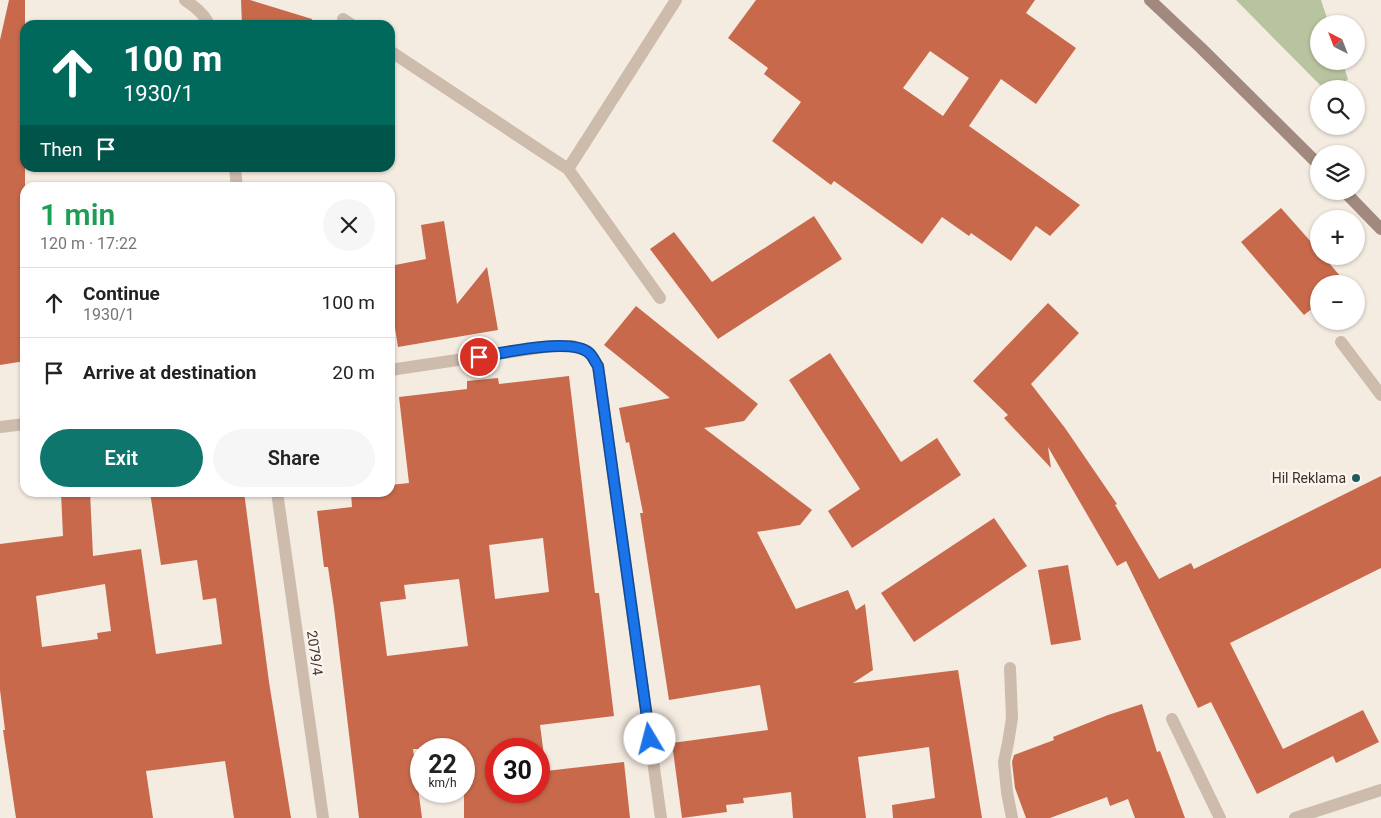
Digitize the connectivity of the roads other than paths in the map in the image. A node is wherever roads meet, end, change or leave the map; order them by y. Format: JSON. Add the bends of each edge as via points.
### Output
{"nodes":[{"id":1,"x":185,"y":0,"type":"edge"},
{"id":2,"x":676,"y":0,"type":"edge"},
{"id":3,"x":1150,"y":0,"type":"edge"},
{"id":4,"x":206,"y":20,"type":"edge"},
{"id":5,"x":395,"y":54,"type":"edge"},
{"id":6,"x":1310,"y":156,"type":"edge"},
{"id":7,"x":568,"y":169,"type":"junction"},
{"id":8,"x":1353,"y":200,"type":"edge"},
{"id":9,"x":1381,"y":229,"type":"edge"},
{"id":10,"x":660,"y":298,"type":"dead end"},
{"id":11,"x":1340,"y":342,"type":"dead end"},
{"id":12,"x":395,"y":369,"type":"edge"},
{"id":13,"x":1381,"y":395,"type":"edge"},
{"id":14,"x":20,"y":425,"type":"edge"},
{"id":15,"x":0,"y":427,"type":"edge"},
{"id":16,"x":278,"y":497,"type":"edge"},
{"id":17,"x":1010,"y":668,"type":"dead end"},
{"id":18,"x":1172,"y":719,"type":"dead end"},
{"id":19,"x":1381,"y":790,"type":"edge"},
{"id":20,"x":323,"y":818,"type":"edge"},
{"id":21,"x":661,"y":818,"type":"edge"},
{"id":22,"x":1012,"y":818,"type":"edge"},
{"id":23,"x":1220,"y":818,"type":"edge"},
{"id":24,"x":1295,"y":818,"type":"edge"}],
"edges":[{"from":1,"to":4,"type":"street"},
{"from":2,"to":7,"type":"street"},
{"from":3,"to":6,"type":"street"},
{"from":5,"to":7,"type":"street"},
{"from":7,"to":10,"type":"street"},
{"from":8,"to":9,"type":"street"},
{"from":11,"to":13,"type":"street"},
{"from":12,"to":21,"type":"street","via":[[551,346],[573,346],[589,352],[598,366]]},
{"from":14,"to":15,"type":"street"},
{"from":16,"to":20,"type":"street","name":"2079/4","number":"2079/4"},
{"from":17,"to":22,"type":"street","via":[[1012,718],[1004,762]]},
{"from":18,"to":23,"type":"street"},
{"from":19,"to":24,"type":"street"}]}
